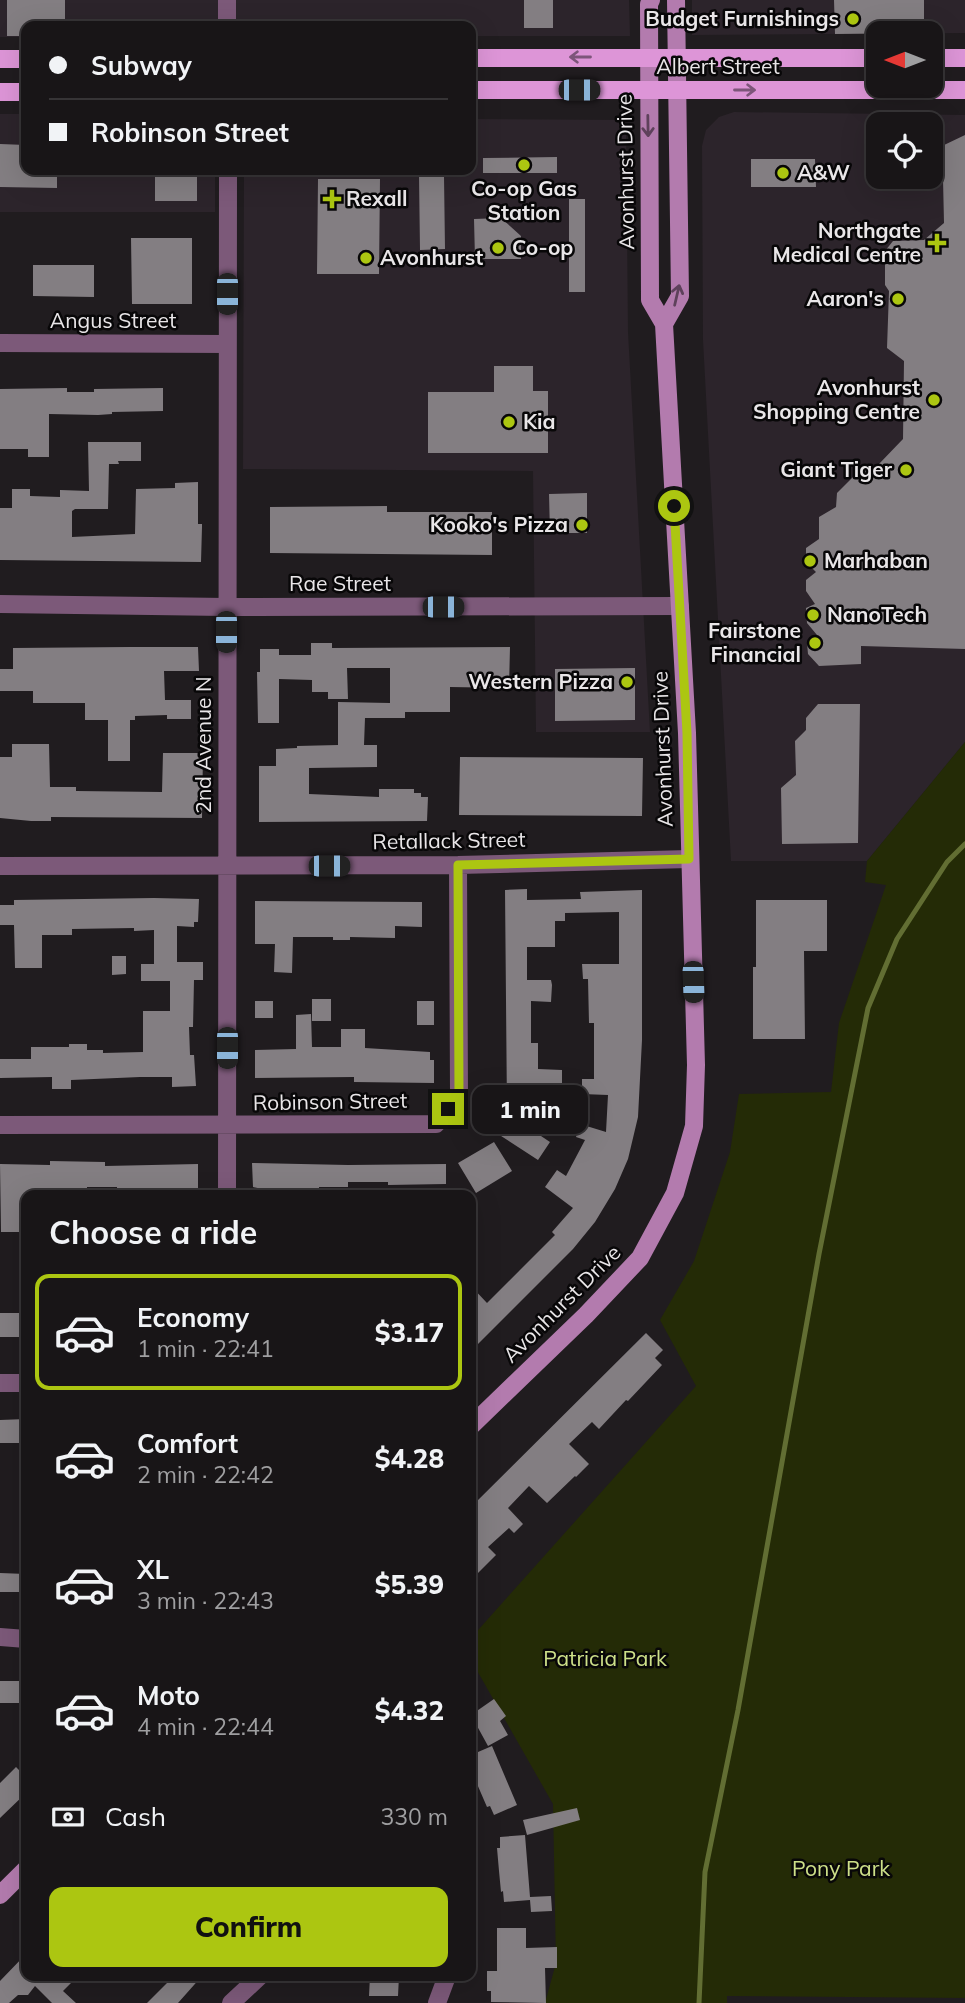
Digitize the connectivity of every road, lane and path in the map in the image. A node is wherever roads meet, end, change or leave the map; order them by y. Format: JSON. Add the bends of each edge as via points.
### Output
{"nodes":[{"id":1,"x":227,"y":0,"type":"edge"},
{"id":2,"x":651,"y":0,"type":"edge"},
{"id":3,"x":676,"y":0,"type":"edge"},
{"id":4,"x":228,"y":21,"type":"edge"},
{"id":5,"x":476,"y":58,"type":"edge"},
{"id":6,"x":648,"y":58,"type":"junction"},
{"id":7,"x":677,"y":58,"type":"junction"},
{"id":8,"x":866,"y":58,"type":"edge"},
{"id":9,"x":943,"y":58,"type":"edge"},
{"id":10,"x":965,"y":58,"type":"edge"},
{"id":11,"x":21,"y":59,"type":"edge"},
{"id":12,"x":0,"y":60,"type":"edge"},
{"id":13,"x":476,"y":90,"type":"edge"},
{"id":14,"x":648,"y":90,"type":"junction"},
{"id":15,"x":677,"y":90,"type":"junction"},
{"id":16,"x":965,"y":90,"type":"edge"},
{"id":17,"x":0,"y":92,"type":"edge"},
{"id":18,"x":21,"y":92,"type":"edge"},
{"id":19,"x":228,"y":175,"type":"edge"},
{"id":20,"x":664,"y":324,"type":"junction"},
{"id":21,"x":0,"y":343,"type":"edge"},
{"id":22,"x":227,"y":345,"type":"junction"},
{"id":23,"x":0,"y":604,"type":"edge"},
{"id":24,"x":680,"y":606,"type":"junction"},
{"id":25,"x":226,"y":607,"type":"junction"},
{"id":26,"x":689,"y":859,"type":"junction"},
{"id":27,"x":458,"y":865,"type":"junction"},
{"id":28,"x":0,"y":866,"type":"edge"},
{"id":29,"x":226,"y":866,"type":"junction"},
{"id":30,"x":0,"y":1125,"type":"edge"},
{"id":31,"x":227,"y":1126,"type":"junction"},
{"id":32,"x":227,"y":1190,"type":"edge"},
{"id":33,"x":0,"y":1382,"type":"edge"},
{"id":34,"x":21,"y":1382,"type":"edge"},
{"id":35,"x":476,"y":1421,"type":"edge"},
{"id":36,"x":0,"y":1637,"type":"edge"},
{"id":37,"x":21,"y":1639,"type":"edge"},
{"id":38,"x":21,"y":1874,"type":"edge"},
{"id":39,"x":0,"y":1895,"type":"edge"},
{"id":40,"x":255,"y":1981,"type":"edge"},
{"id":41,"x":445,"y":1981,"type":"edge"},
{"id":42,"x":231,"y":2003,"type":"edge"},
{"id":43,"x":438,"y":2003,"type":"edge"}],
"edges":[{"from":1,"to":4,"type":"street"},
{"from":2,"to":6,"type":"street","name":"Avonhurst Drive"},
{"from":3,"to":7,"type":"street"},
{"from":6,"to":5,"type":"main road","name":"Albert Street","one_way":true},
{"from":6,"to":7,"type":"main road","name":"Albert Street"},
{"from":6,"to":14,"type":"street","name":"Avonhurst Drive"},
{"from":7,"to":8,"type":"main road","name":"Albert Street"},
{"from":7,"to":15,"type":"street"},
{"from":9,"to":10,"type":"main road"},
{"from":11,"to":12,"type":"main road"},
{"from":13,"to":14,"type":"main road","name":"Albert Street"},
{"from":14,"to":15,"type":"main road","name":"Albert Street"},
{"from":14,"to":20,"type":"street","name":"Avonhurst Drive","one_way":true,"via":[[650,300]]},
{"from":15,"to":16,"type":"main road","name":"Albert Street","one_way":true},
{"from":20,"to":15,"type":"street","one_way":true,"via":[[680,296]]},
{"from":17,"to":18,"type":"main road"},
{"from":19,"to":22,"type":"street","name":"2nd Avenue N"},
{"from":20,"to":24,"type":"street","name":"Avonhurst Drive"},
{"from":21,"to":22,"type":"street","name":"Angus Street"},
{"from":22,"to":25,"type":"street","name":"2nd Avenue N"},
{"from":23,"to":25,"type":"street","name":"Rae Street"},
{"from":24,"to":25,"type":"street","name":"Rae Street"},
{"from":24,"to":26,"type":"street","name":"Avonhurst Drive"},
{"from":25,"to":29,"type":"street","name":"2nd Avenue N"},
{"from":26,"to":27,"type":"street","name":"Retallack Street"},
{"from":26,"to":35,"type":"street","name":"Avonhurst Drive","via":[[694,1126],[675,1193],[640,1258]]},
{"from":27,"to":29,"type":"street","name":"Retallack Street"},
{"from":27,"to":31,"type":"street","name":"Robinson Street","via":[[459,1094],[436,1124]]},
{"from":28,"to":29,"type":"street","name":"Retallack Street"},
{"from":29,"to":31,"type":"street","name":"2nd Avenue N"},
{"from":30,"to":31,"type":"street","name":"Robinson Street"},
{"from":31,"to":32,"type":"street","name":"2nd Avenue N"},
{"from":33,"to":34,"type":"street"},
{"from":36,"to":37,"type":"street"},
{"from":38,"to":39,"type":"street"},
{"from":40,"to":42,"type":"street"},
{"from":41,"to":43,"type":"street"}]}
